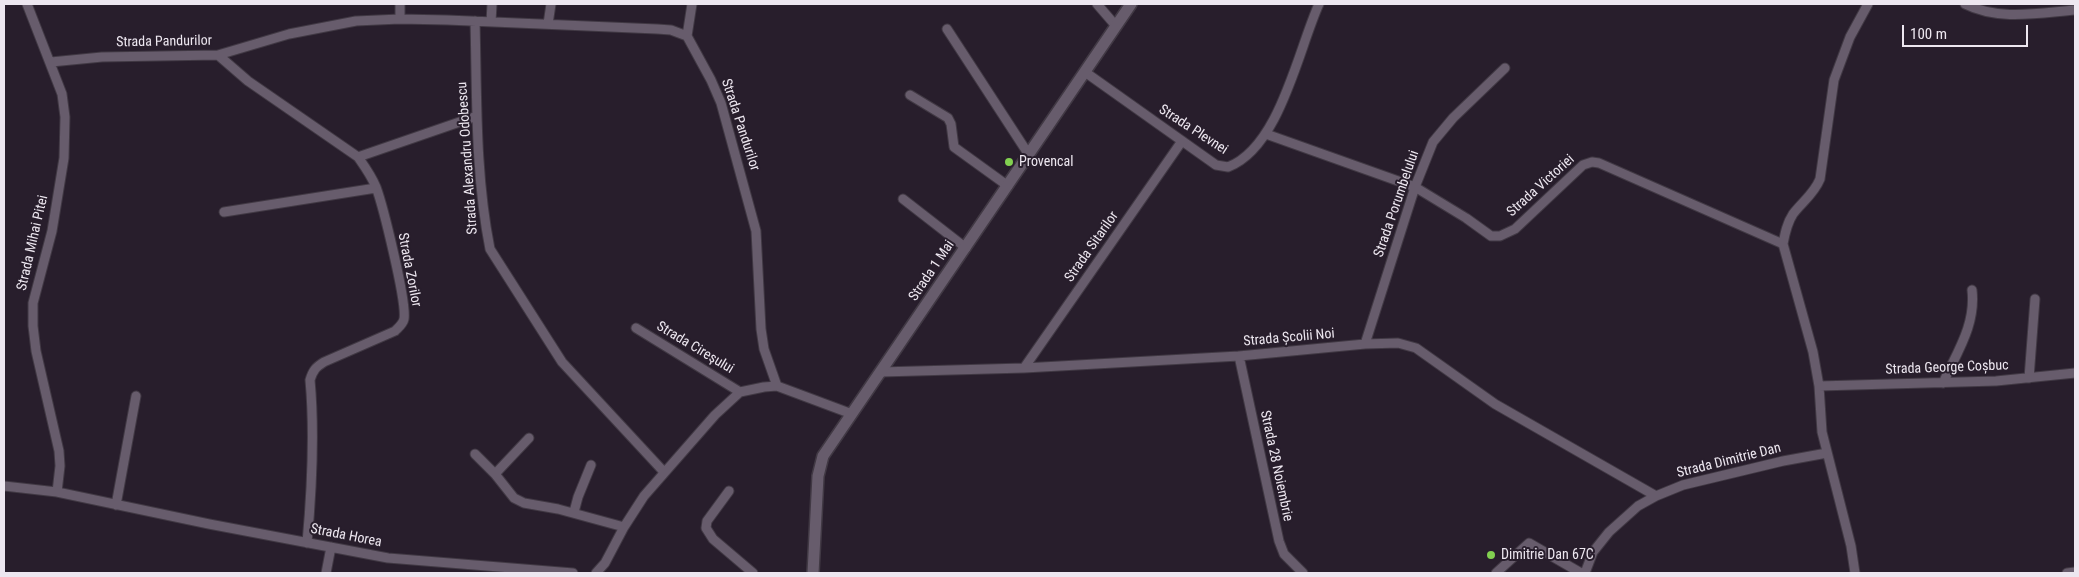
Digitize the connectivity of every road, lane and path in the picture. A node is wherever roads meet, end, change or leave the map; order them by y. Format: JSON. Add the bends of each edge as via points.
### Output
{"nodes":[{"id":1,"x":27,"y":4,"type":"edge"},
{"id":2,"x":400,"y":4,"type":"edge"},
{"id":3,"x":492,"y":4,"type":"edge"},
{"id":4,"x":551,"y":4,"type":"edge"},
{"id":5,"x":692,"y":4,"type":"edge"},
{"id":6,"x":1097,"y":4,"type":"edge"},
{"id":7,"x":1131,"y":4,"type":"edge"},
{"id":8,"x":1319,"y":4,"type":"edge"},
{"id":9,"x":1868,"y":4,"type":"edge"},
{"id":10,"x":1964,"y":4,"type":"edge"},
{"id":11,"x":2075,"y":10,"type":"edge"},
{"id":12,"x":400,"y":19,"type":"junction"},
{"id":13,"x":475,"y":21,"type":"junction"},
{"id":14,"x":491,"y":22,"type":"junction"},
{"id":15,"x":548,"y":24,"type":"junction"},
{"id":16,"x":1116,"y":26,"type":"junction"},
{"id":17,"x":947,"y":29,"type":"dead end"},
{"id":18,"x":687,"y":36,"type":"junction"},
{"id":19,"x":218,"y":55,"type":"junction"},
{"id":20,"x":51,"y":62,"type":"junction"},
{"id":21,"x":1505,"y":68,"type":"dead end"},
{"id":22,"x":1085,"y":72,"type":"junction"},
{"id":23,"x":910,"y":95,"type":"dead end"},
{"id":24,"x":477,"y":116,"type":"junction"},
{"id":25,"x":1266,"y":134,"type":"junction"},
{"id":26,"x":1182,"y":141,"type":"junction"},
{"id":27,"x":1029,"y":155,"type":"junction"},
{"id":28,"x":358,"y":157,"type":"junction"},
{"id":29,"x":1008,"y":186,"type":"junction"},
{"id":30,"x":376,"y":188,"type":"junction"},
{"id":31,"x":1415,"y":188,"type":"junction"},
{"id":32,"x":904,"y":199,"type":"dead end"},
{"id":33,"x":224,"y":212,"type":"dead end"},
{"id":34,"x":1783,"y":244,"type":"junction"},
{"id":35,"x":966,"y":248,"type":"junction"},
{"id":36,"x":1972,"y":290,"type":"dead end"},
{"id":37,"x":2035,"y":299,"type":"dead end"},
{"id":38,"x":636,"y":328,"type":"dead end"},
{"id":39,"x":1365,"y":344,"type":"junction"},
{"id":40,"x":1239,"y":356,"type":"junction"},
{"id":41,"x":1024,"y":368,"type":"junction"},
{"id":42,"x":881,"y":372,"type":"junction"},
{"id":43,"x":2075,"y":373,"type":"edge"},
{"id":44,"x":2029,"y":378,"type":"junction"},
{"id":45,"x":1943,"y":383,"type":"junction"},
{"id":46,"x":777,"y":386,"type":"junction"},
{"id":47,"x":1819,"y":386,"type":"junction"},
{"id":48,"x":740,"y":392,"type":"junction"},
{"id":49,"x":136,"y":396,"type":"dead end"},
{"id":50,"x":852,"y":414,"type":"junction"},
{"id":51,"x":529,"y":438,"type":"dead end"},
{"id":52,"x":1828,"y":453,"type":"junction"},
{"id":53,"x":475,"y":454,"type":"dead end"},
{"id":54,"x":591,"y":465,"type":"dead end"},
{"id":55,"x":664,"y":472,"type":"junction"},
{"id":56,"x":494,"y":474,"type":"junction"},
{"id":57,"x":4,"y":486,"type":"edge"},
{"id":58,"x":730,"y":491,"type":"dead end"},
{"id":59,"x":57,"y":492,"type":"junction"},
{"id":60,"x":1656,"y":496,"type":"junction"},
{"id":61,"x":116,"y":505,"type":"junction"},
{"id":62,"x":574,"y":512,"type":"junction"},
{"id":63,"x":624,"y":526,"type":"junction"},
{"id":64,"x":307,"y":543,"type":"junction"},
{"id":65,"x":331,"y":548,"type":"junction"},
{"id":66,"x":2075,"y":572,"type":"edge"},
{"id":67,"x":326,"y":573,"type":"edge"},
{"id":68,"x":573,"y":573,"type":"edge"},
{"id":69,"x":596,"y":573,"type":"edge"},
{"id":70,"x":753,"y":573,"type":"edge"},
{"id":71,"x":813,"y":573,"type":"edge"},
{"id":72,"x":1303,"y":573,"type":"edge"},
{"id":73,"x":1496,"y":573,"type":"edge"},
{"id":74,"x":1581,"y":573,"type":"edge"},
{"id":75,"x":1585,"y":573,"type":"edge"},
{"id":76,"x":1855,"y":573,"type":"edge"},
{"id":77,"x":2067,"y":573,"type":"edge"}],
"edges":[{"from":1,"to":20,"type":"street","name":"Strada Mihai Pitei"},
{"from":2,"to":12,"type":"street"},
{"from":3,"to":14,"type":"street"},
{"from":4,"to":15,"type":"street"},
{"from":5,"to":18,"type":"street"},
{"from":6,"to":16,"type":"street"},
{"from":7,"to":16,"type":"main road","name":"Strada 1 Mai"},
{"from":8,"to":25,"type":"street","name":"Strada Plevnei","via":[[1290,85]]},
{"from":9,"to":34,"type":"street","via":[[1850,38],[1834,80],[1820,180],[1792,215]]},
{"from":10,"to":11,"type":"street","via":[[1994,14]]},
{"from":12,"to":13,"type":"street","name":"Strada Pandurilor"},
{"from":12,"to":19,"type":"street","name":"Strada Pandurilor","via":[[327,26]]},
{"from":13,"to":14,"type":"street","name":"Strada Pandurilor"},
{"from":13,"to":24,"type":"street","name":"Strada Alexandru Odobescu"},
{"from":14,"to":15,"type":"street","name":"Strada Pandurilor"},
{"from":15,"to":18,"type":"street","name":"Strada Pandurilor","via":[[671,30]]},
{"from":16,"to":22,"type":"main road","name":"Strada 1 Mai"},
{"from":17,"to":27,"type":"street"},
{"from":18,"to":46,"type":"street","name":"Strada Pandurilor","via":[[721,103],[750,206],[756,231],[761,329],[764,349]]},
{"from":19,"to":20,"type":"street","name":"Strada Pandurilor"},
{"from":19,"to":28,"type":"street","name":"Strada Zorilor","via":[[248,81]]},
{"from":20,"to":59,"type":"street","name":"Strada Mihai Pitei","via":[[62,94],[64,158],[52,231],[33,303],[32,326],[59,451]]},
{"from":21,"to":31,"type":"street","name":"Strada Porumbelului","via":[[1433,142]]},
{"from":22,"to":26,"type":"street","name":"Strada Plevnei"},
{"from":22,"to":27,"type":"main road","name":"Strada 1 Mai"},
{"from":23,"to":29,"type":"street","via":[[948,118],[954,147]]},
{"from":24,"to":28,"type":"street"},
{"from":24,"to":55,"type":"street","name":"Strada Alexandru Odobescu","via":[[490,248],[562,362]]},
{"from":25,"to":26,"type":"street","name":"Strada Plevnei","via":[[1248,156],[1228,167],[1216,165]]},
{"from":25,"to":31,"type":"street","name":"Strada Victoriei"},
{"from":26,"to":41,"type":"street","name":"Strada Sitarilor"},
{"from":27,"to":29,"type":"main road","name":"Strada 1 Mai"},
{"from":28,"to":30,"type":"street","name":"Strada Zorilor"},
{"from":29,"to":35,"type":"main road","name":"Strada 1 Mai"},
{"from":30,"to":33,"type":"street"},
{"from":30,"to":64,"type":"street","name":"Strada Zorilor","via":[[387,225],[404,317],[395,331],[324,362],[312,371],[312,492]]},
{"from":31,"to":34,"type":"street","name":"Strada Victoriei","via":[[1491,236],[1500,236],[1516,228],[1583,165],[1599,163]]},
{"from":31,"to":39,"type":"street","name":"Strada Porumbelului"},
{"from":32,"to":35,"type":"street"},
{"from":34,"to":47,"type":"street","via":[[1813,352]]},
{"from":35,"to":42,"type":"main road","name":"Strada 1 Mai"},
{"from":36,"to":45,"type":"street","via":[[1974,304],[1970,325]]},
{"from":37,"to":44,"type":"street"},
{"from":38,"to":48,"type":"street","name":"Strada Cireşului"},
{"from":39,"to":40,"type":"street","name":"Strada Școlii Noi"},
{"from":39,"to":60,"type":"street","name":"Strada Școlii Noi","via":[[1398,344],[1416,348],[1495,404]]},
{"from":40,"to":41,"type":"street","name":"Strada Școlii Noi"},
{"from":40,"to":72,"type":"street","name":"Strada 28 Noiembrie","via":[[1279,541],[1284,554]]},
{"from":41,"to":42,"type":"street","name":"Strada Școlii Noi"},
{"from":42,"to":50,"type":"main road","name":"Strada 1 Mai"},
{"from":43,"to":44,"type":"street","name":"Strada George Coșbuc"},
{"from":44,"to":45,"type":"street","name":"Strada George Coșbuc"},
{"from":45,"to":47,"type":"street","name":"Strada George Coșbuc"},
{"from":46,"to":48,"type":"street"},
{"from":46,"to":50,"type":"street"},
{"from":47,"to":52,"type":"street","via":[[1822,432]]},
{"from":48,"to":55,"type":"street"},
{"from":49,"to":61,"type":"street"},
{"from":50,"to":71,"type":"main road","name":"Strada 1 Mai","via":[[819,466]]},
{"from":51,"to":56,"type":"street"},
{"from":52,"to":60,"type":"street","name":"Strada Dimitrie Dan","via":[[1683,485]]},
{"from":52,"to":76,"type":"street"},
{"from":53,"to":56,"type":"street"},
{"from":54,"to":62,"type":"street"},
{"from":55,"to":63,"type":"street"},
{"from":56,"to":62,"type":"street","via":[[514,498],[524,503]]},
{"from":57,"to":59,"type":"street","name":"Strada Horea"},
{"from":58,"to":70,"type":"street","via":[[707,521],[706,528]]},
{"from":59,"to":61,"type":"street","name":"Strada Horea"},
{"from":60,"to":75,"type":"street","name":"Strada Dimitrie Dan","via":[[1638,506],[1608,532],[1593,552]]},
{"from":61,"to":64,"type":"street","name":"Strada Horea"},
{"from":62,"to":63,"type":"street"},
{"from":63,"to":69,"type":"street","via":[[605,563]]},
{"from":64,"to":65,"type":"street","name":"Strada Horea"},
{"from":65,"to":67,"type":"street"},
{"from":65,"to":68,"type":"street","name":"Strada Horea","via":[[388,558]]},
{"from":66,"to":77,"type":"street"},
{"from":73,"to":74,"type":"street","via":[[1529,543]]}]}
